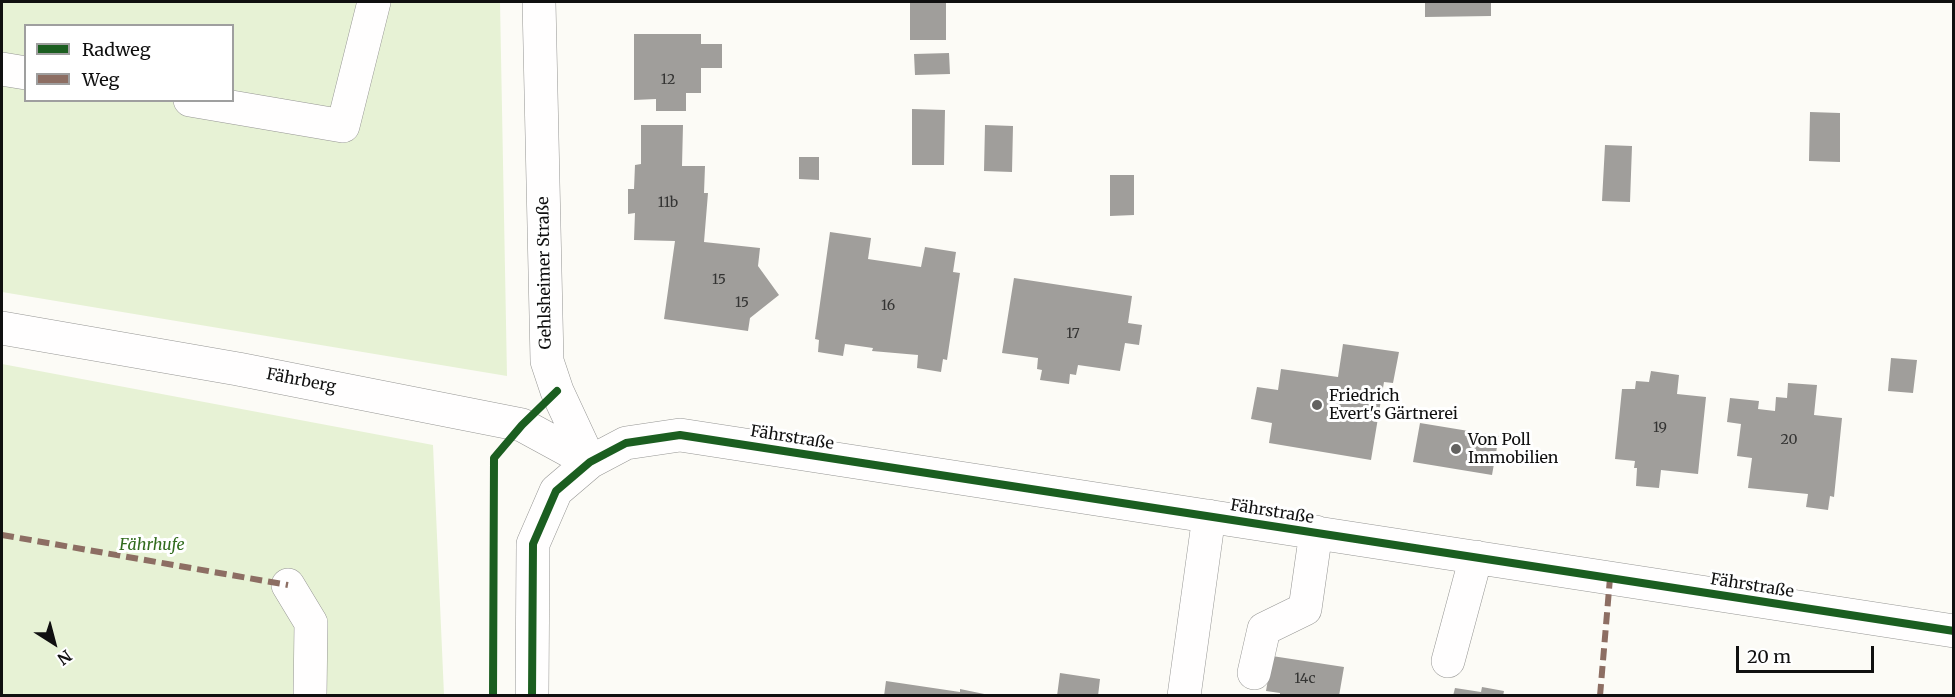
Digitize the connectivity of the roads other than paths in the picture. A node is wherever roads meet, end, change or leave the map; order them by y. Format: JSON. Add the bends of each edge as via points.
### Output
{"nodes":[{"id":1,"x":374,"y":2,"type":"edge"},
{"id":2,"x":539,"y":2,"type":"edge"},
{"id":3,"x":2,"y":69,"type":"edge"},
{"id":4,"x":24,"y":73,"type":"edge"},
{"id":5,"x":202,"y":102,"type":"edge"},
{"id":6,"x":2,"y":328,"type":"edge"},
{"id":7,"x":590,"y":462,"type":"junction"},
{"id":8,"x":1209,"y":516,"type":"junction"},
{"id":9,"x":1316,"y":532,"type":"junction"},
{"id":10,"x":1476,"y":557,"type":"junction"},
{"id":11,"x":288,"y":585,"type":"dead end"},
{"id":12,"x":1953,"y":631,"type":"edge"},
{"id":13,"x":1448,"y":661,"type":"dead end"},
{"id":14,"x":1254,"y":673,"type":"dead end"},
{"id":15,"x":310,"y":696,"type":"edge"},
{"id":16,"x":532,"y":696,"type":"edge"},
{"id":17,"x":1184,"y":696,"type":"edge"}],
"edges":[{"from":1,"to":5,"type":"street","via":[[343,126]]},
{"from":2,"to":7,"type":"street","name":"Gehlsheimer Straße","via":[[547,361]]},
{"from":3,"to":4,"type":"street"},
{"from":6,"to":7,"type":"street","name":"Fährberg","via":[[522,425]]},
{"from":7,"to":8,"type":"street","name":"Fährstraße","via":[[626,443],[680,435]]},
{"from":7,"to":16,"type":"street","via":[[556,491],[533,544]]},
{"from":8,"to":9,"type":"street","name":"Fährstraße"},
{"from":8,"to":17,"type":"street"},
{"from":9,"to":10,"type":"street","name":"Fährstraße"},
{"from":9,"to":14,"type":"street","via":[[1305,609],[1264,629]]},
{"from":10,"to":12,"type":"street","name":"Fährstraße"},
{"from":10,"to":13,"type":"street"},
{"from":11,"to":15,"type":"street","via":[[311,622]]}]}
